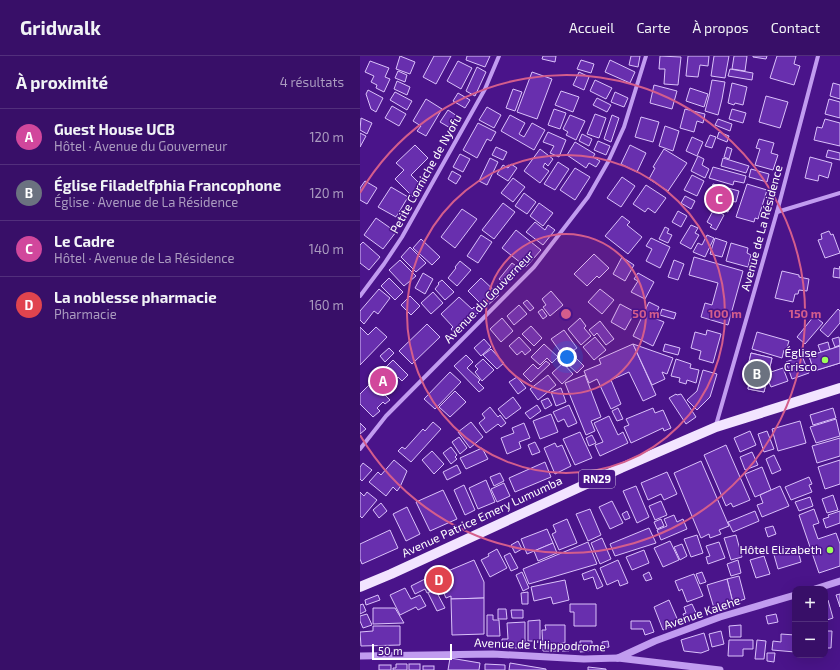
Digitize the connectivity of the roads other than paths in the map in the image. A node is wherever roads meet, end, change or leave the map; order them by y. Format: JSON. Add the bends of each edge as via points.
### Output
{"nodes":[{"id":1,"x":499,"y":56,"type":"edge"},
{"id":2,"x":646,"y":56,"type":"edge"},
{"id":3,"x":818,"y":56,"type":"edge"},
{"id":4,"x":840,"y":194,"type":"edge"},
{"id":5,"x":777,"y":212,"type":"junction"},
{"id":6,"x":360,"y":296,"type":"edge"},
{"id":7,"x":840,"y":388,"type":"edge"},
{"id":8,"x":716,"y":427,"type":"junction"},
{"id":9,"x":360,"y":449,"type":"edge"},
{"id":10,"x":840,"y":581,"type":"edge"},
{"id":11,"x":824,"y":586,"type":"edge"},
{"id":12,"x":360,"y":587,"type":"edge"},
{"id":13,"x":792,"y":596,"type":"edge"},
{"id":14,"x":360,"y":656,"type":"edge"},
{"id":15,"x":618,"y":658,"type":"junction"},
{"id":16,"x":720,"y":670,"type":"edge"}],
"edges":[{"from":1,"to":6,"type":"street","name":"Petite Corniche de Nyofu","via":[[485,89],[402,237]]},
{"from":2,"to":9,"type":"street","name":"Avenue du Gouverneur","via":[[624,127],[588,197],[534,267],[386,416]]},
{"from":3,"to":5,"type":"street","name":"Avenue de La Résidence"},
{"from":4,"to":5,"type":"street"},
{"from":5,"to":8,"type":"street","name":"Avenue de La Résidence"},
{"from":7,"to":8,"type":"main road","name":"Avenue Patrice Emery Lumumba","number":"RN29"},
{"from":8,"to":12,"type":"main road","name":"Avenue Patrice Emery Lumumba","number":"RN29"},
{"from":10,"to":11,"type":"street"},
{"from":13,"to":15,"type":"street","name":"Avenue Kalehe","via":[[720,617]]},
{"from":14,"to":15,"type":"street","name":"Avenue de l'Hippodrome","via":[[493,654],[584,659]]},
{"from":15,"to":16,"type":"street","name":"Avenue de l'Hippodrome"}]}
